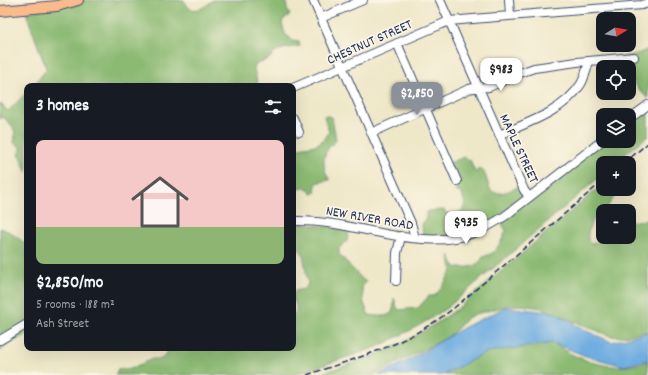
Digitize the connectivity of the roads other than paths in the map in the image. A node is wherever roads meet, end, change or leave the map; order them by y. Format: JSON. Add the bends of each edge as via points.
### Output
{"nodes":[{"id":1,"x":78,"y":0,"type":"edge"},
{"id":2,"x":313,"y":0,"type":"edge"},
{"id":3,"x":363,"y":0,"type":"edge"},
{"id":4,"x":440,"y":0,"type":"edge"},
{"id":5,"x":509,"y":0,"type":"edge"},
{"id":6,"x":61,"y":2,"type":"edge"},
{"id":7,"x":616,"y":3,"type":"edge"},
{"id":8,"x":648,"y":3,"type":"edge"},
{"id":9,"x":0,"y":10,"type":"edge"},
{"id":10,"x":510,"y":15,"type":"junction"},
{"id":11,"x":322,"y":18,"type":"junction"},
{"id":12,"x":449,"y":21,"type":"junction"},
{"id":13,"x":397,"y":43,"type":"junction"},
{"id":14,"x":634,"y":57,"type":"dead end"},
{"id":15,"x":589,"y":61,"type":"junction"},
{"id":16,"x":342,"y":67,"type":"junction"},
{"id":17,"x":296,"y":87,"type":"edge"},
{"id":18,"x":478,"y":88,"type":"junction"},
{"id":19,"x":648,"y":105,"type":"edge"},
{"id":20,"x":425,"y":109,"type":"junction"},
{"id":21,"x":636,"y":114,"type":"edge"},
{"id":22,"x":296,"y":125,"type":"edge"},
{"id":23,"x":299,"y":132,"type":"dead end"},
{"id":24,"x":371,"y":133,"type":"junction"},
{"id":25,"x":499,"y":135,"type":"junction"},
{"id":26,"x":596,"y":145,"type":"edge"},
{"id":27,"x":457,"y":181,"type":"dead end"},
{"id":28,"x":529,"y":197,"type":"junction"},
{"id":29,"x":296,"y":221,"type":"edge"},
{"id":30,"x":401,"y":236,"type":"junction"},
{"id":31,"x":415,"y":238,"type":"junction"},
{"id":32,"x":396,"y":281,"type":"dead end"},
{"id":33,"x":24,"y":326,"type":"edge"},
{"id":34,"x":0,"y":340,"type":"edge"}],
"edges":[{"from":1,"to":6,"type":"main road"},
{"from":2,"to":11,"type":"street"},
{"from":3,"to":11,"type":"street"},
{"from":4,"to":12,"type":"street","name":"MAPLE STREET"},
{"from":5,"to":10,"type":"street"},
{"from":6,"to":9,"type":"main road","via":[[32,9]]},
{"from":7,"to":8,"type":"street","name":"CHESTNUT STREET"},
{"from":7,"to":10,"type":"street","name":"CHESTNUT STREET"},
{"from":10,"to":12,"type":"street","name":"CHESTNUT STREET"},
{"from":11,"to":16,"type":"street"},
{"from":12,"to":13,"type":"street","name":"CHESTNUT STREET"},
{"from":12,"to":18,"type":"street","name":"MAPLE STREET"},
{"from":13,"to":16,"type":"street","name":"CHESTNUT STREET"},
{"from":13,"to":20,"type":"street"},
{"from":14,"to":15,"type":"street"},
{"from":15,"to":18,"type":"street","via":[[534,68],[488,87]]},
{"from":15,"to":25,"type":"street","via":[[580,85],[561,105]]},
{"from":16,"to":17,"type":"street","name":"CHESTNUT STREET"},
{"from":16,"to":24,"type":"street"},
{"from":18,"to":20,"type":"street","via":[[474,87]]},
{"from":18,"to":25,"type":"street","name":"MAPLE STREET"},
{"from":19,"to":21,"type":"street"},
{"from":20,"to":24,"type":"street"},
{"from":20,"to":27,"type":"street"},
{"from":22,"to":23,"type":"street"},
{"from":24,"to":31,"type":"street","via":[[411,223]]},
{"from":25,"to":28,"type":"street","name":"MAPLE STREET"},
{"from":26,"to":28,"type":"street","name":"NEW RIVER ROAD"},
{"from":28,"to":31,"type":"street","name":"NEW RIVER ROAD","via":[[488,227],[470,234],[454,238]]},
{"from":29,"to":30,"type":"street","name":"NEW RIVER ROAD","via":[[314,220]]},
{"from":30,"to":31,"type":"street","name":"NEW RIVER ROAD"},
{"from":30,"to":32,"type":"street","via":[[397,253]]},
{"from":33,"to":34,"type":"street"}]}
